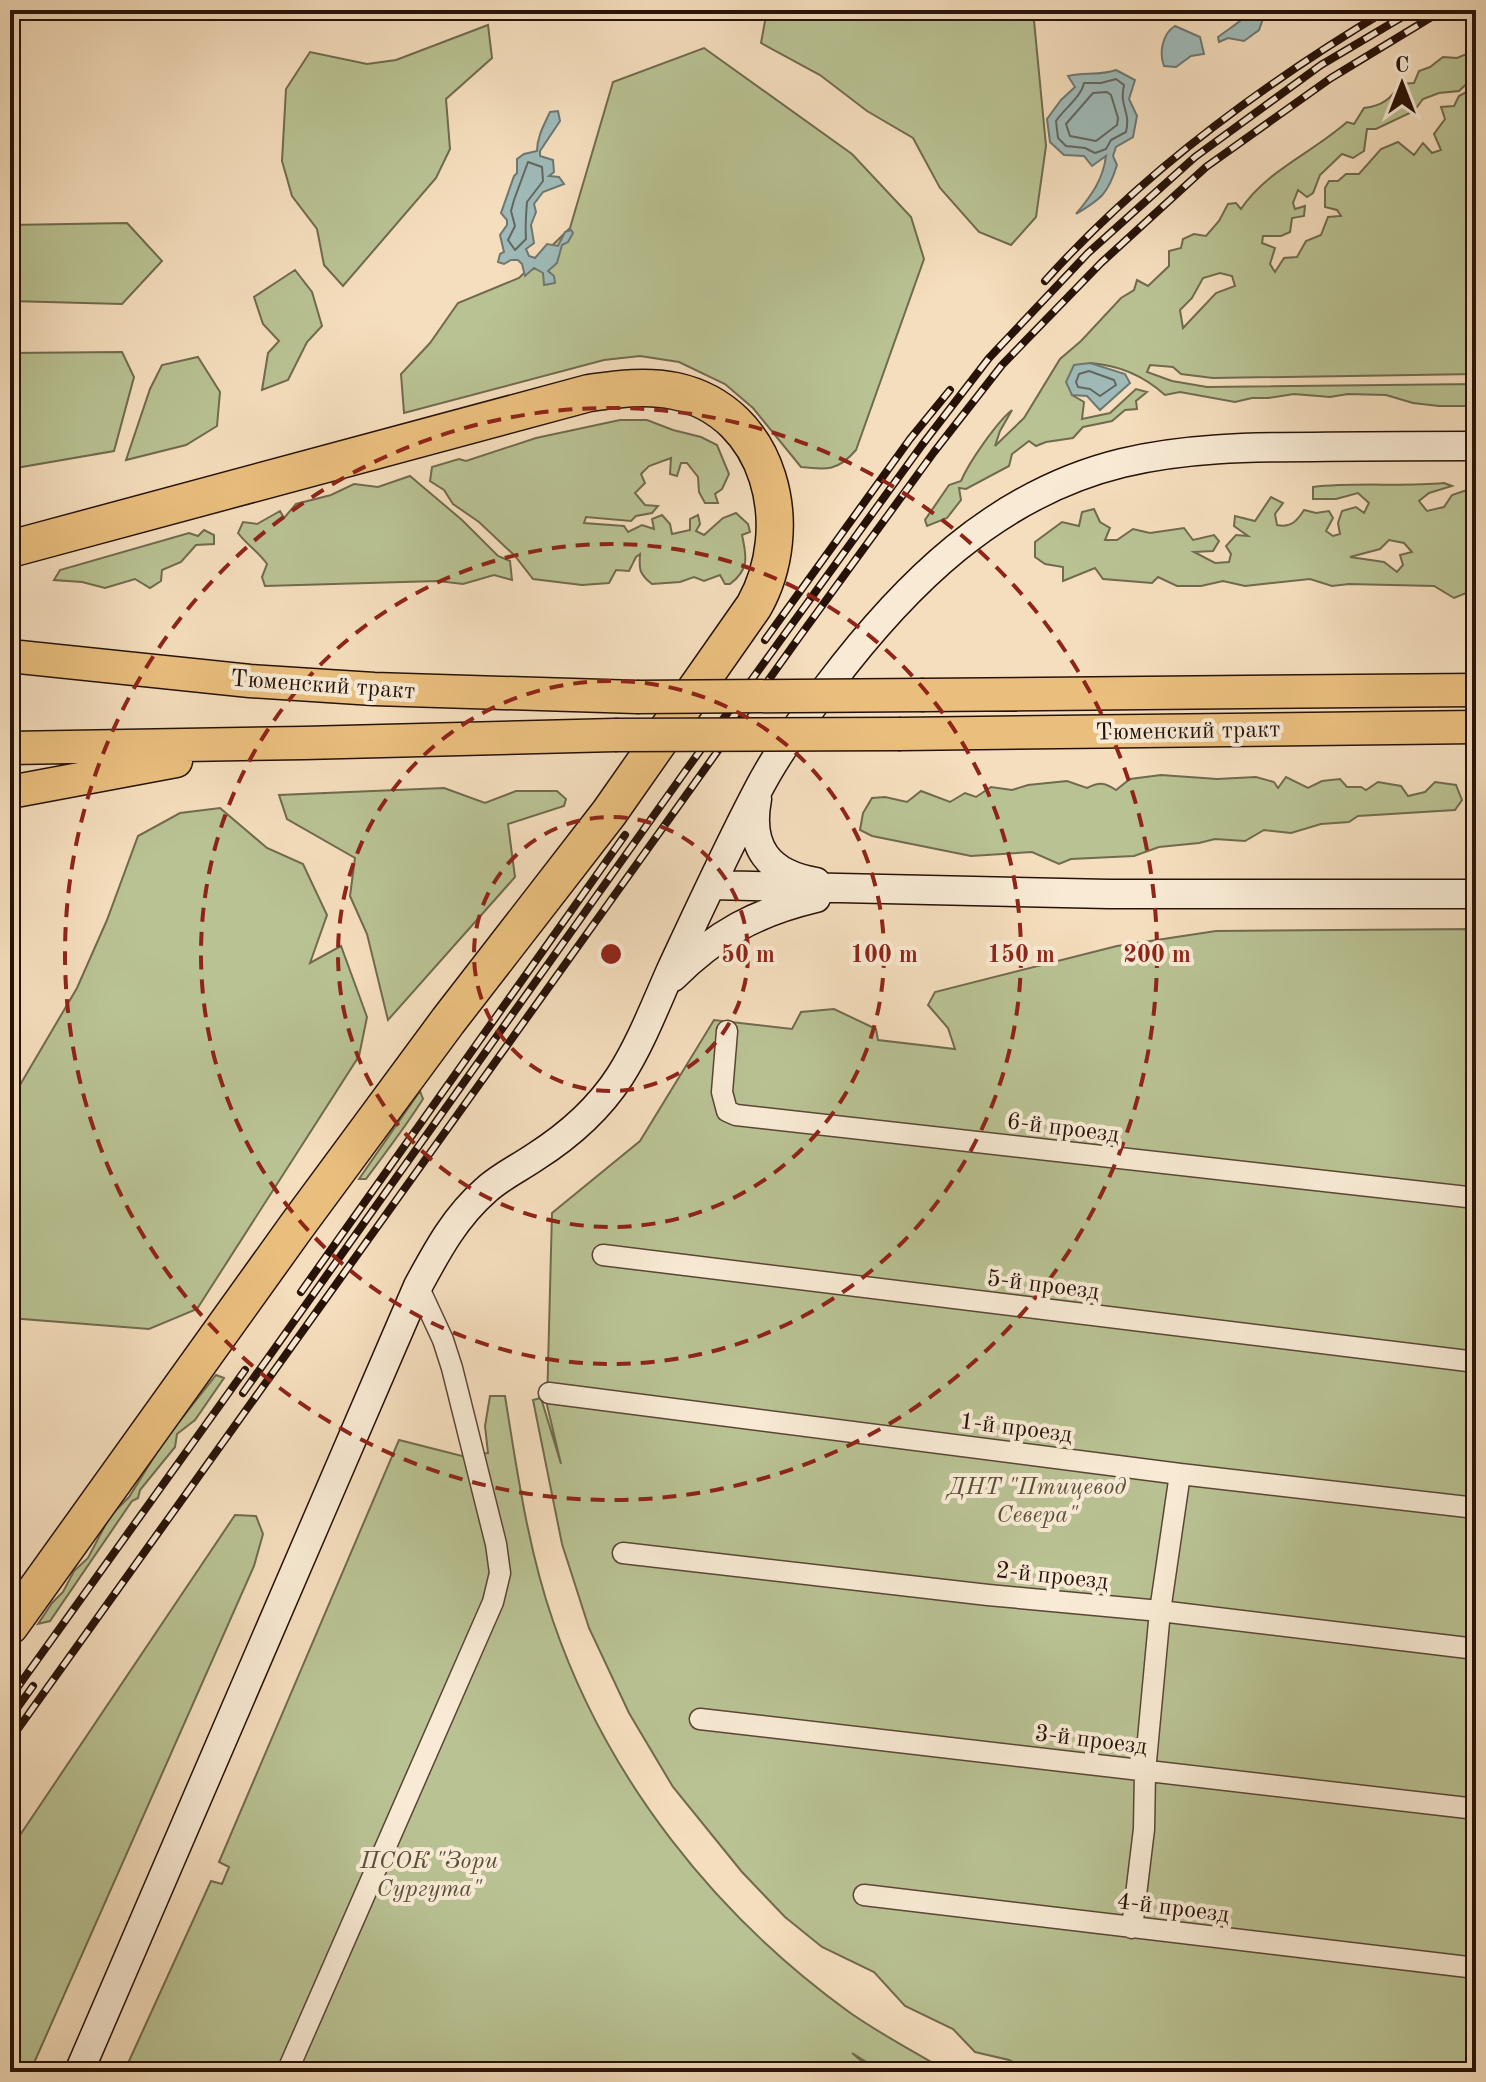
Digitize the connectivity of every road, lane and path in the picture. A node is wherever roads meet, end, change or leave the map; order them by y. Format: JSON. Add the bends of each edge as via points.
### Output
{"nodes":[{"id":1,"x":1476,"y":446,"type":"edge"},
{"id":2,"x":10,"y":549,"type":"edge"},
{"id":3,"x":11,"y":656,"type":"edge"},
{"id":4,"x":1476,"y":690,"type":"edge"},
{"id":5,"x":1476,"y":727,"type":"edge"},
{"id":6,"x":304,"y":743,"type":"junction"},
{"id":7,"x":10,"y":748,"type":"edge"},
{"id":8,"x":759,"y":787,"type":"junction"},
{"id":9,"x":10,"y":792,"type":"edge"},
{"id":10,"x":711,"y":885,"type":"junction"},
{"id":11,"x":864,"y":890,"type":"junction"},
{"id":12,"x":1476,"y":894,"type":"edge"},
{"id":13,"x":663,"y":988,"type":"junction"},
{"id":14,"x":727,"y":1031,"type":"dead end"},
{"id":15,"x":1476,"y":1198,"type":"edge"},
{"id":16,"x":603,"y":1255,"type":"dead end"},
{"id":17,"x":418,"y":1286,"type":"junction"},
{"id":18,"x":1476,"y":1362,"type":"edge"},
{"id":19,"x":549,"y":1393,"type":"dead end"},
{"id":20,"x":1180,"y":1474,"type":"junction"},
{"id":21,"x":1476,"y":1508,"type":"edge"},
{"id":22,"x":623,"y":1553,"type":"dead end"},
{"id":23,"x":1160,"y":1611,"type":"junction"},
{"id":24,"x":10,"y":1626,"type":"edge"},
{"id":25,"x":1476,"y":1649,"type":"edge"},
{"id":26,"x":700,"y":1719,"type":"dead end"},
{"id":27,"x":1145,"y":1772,"type":"junction"},
{"id":28,"x":1476,"y":1809,"type":"edge"},
{"id":29,"x":864,"y":1895,"type":"dead end"},
{"id":30,"x":1132,"y":1928,"type":"junction"},
{"id":31,"x":1476,"y":1968,"type":"edge"},
{"id":32,"x":79,"y":2072,"type":"edge"},
{"id":33,"x":287,"y":2072,"type":"edge"}],
"edges":[{"from":1,"to":8,"type":"main road","via":[[1198,451],[1120,463],[1044,491],[964,540],[869,631]]},
{"from":2,"to":24,"type":"highway","via":[[589,393],[648,387],[705,402],[742,431],[769,479],[776,528],[767,582],[754,606],[609,813],[296,1227]]},
{"from":3,"to":4,"type":"main road","name":"Тюменский тракт","bridge":true,"via":[[250,681],[637,697]]},
{"from":5,"to":6,"type":"main road","name":"Тюменский тракт","bridge":true},
{"from":6,"to":7,"type":"main road","name":"Тюменский тракт"},
{"from":6,"to":9,"type":"main road"},
{"from":8,"to":10,"type":"main road"},
{"from":8,"to":11,"type":"main road","via":[[753,818],[755,838],[765,856],[783,871],[809,881]]},
{"from":10,"to":11,"type":"main road"},
{"from":10,"to":13,"type":"main road"},
{"from":11,"to":12,"type":"main road"},
{"from":11,"to":13,"type":"main road","via":[[761,914],[711,943]]},
{"from":13,"to":17,"type":"main road","via":[[631,1057],[605,1097],[559,1142],[487,1189],[446,1235]]},
{"from":14,"to":15,"type":"street","name":"6-й проезд","via":[[722,1092],[727,1111],[736,1115]]},
{"from":16,"to":18,"type":"street","name":"5-й проезд"},
{"from":17,"to":32,"type":"main road"},
{"from":17,"to":33,"type":"street","via":[[456,1382],[500,1573],[493,1602]]},
{"from":19,"to":20,"type":"street","name":"1-й проезд"},
{"from":20,"to":21,"type":"street","name":"1-й проезд"},
{"from":20,"to":23,"type":"street"},
{"from":22,"to":23,"type":"street","name":"2-й проезд"},
{"from":23,"to":25,"type":"street","name":"2-й проезд"},
{"from":23,"to":27,"type":"street"},
{"from":26,"to":27,"type":"street","name":"3-й проезд"},
{"from":27,"to":28,"type":"street","name":"3-й проезд"},
{"from":27,"to":30,"type":"street"},
{"from":29,"to":30,"type":"street","name":"4-й проезд"},
{"from":30,"to":31,"type":"street","name":"4-й проезд"}]}
